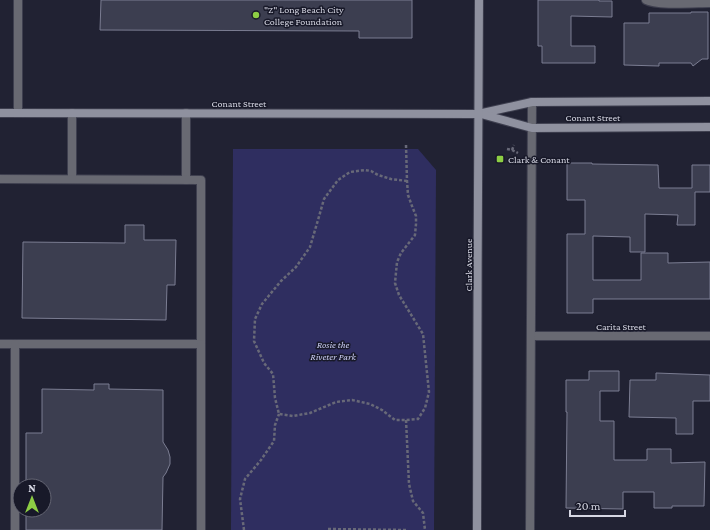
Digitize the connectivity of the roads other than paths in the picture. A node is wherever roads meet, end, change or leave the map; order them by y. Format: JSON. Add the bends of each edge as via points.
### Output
{"nodes":[{"id":1,"x":18,"y":0,"type":"edge"},
{"id":2,"x":479,"y":0,"type":"edge"},
{"id":3,"x":646,"y":0,"type":"edge"},
{"id":4,"x":710,"y":3,"type":"edge"},
{"id":5,"x":710,"y":101,"type":"edge"},
{"id":6,"x":532,"y":102,"type":"junction"},
{"id":7,"x":0,"y":113,"type":"edge"},
{"id":8,"x":18,"y":113,"type":"junction"},
{"id":9,"x":72,"y":113,"type":"junction"},
{"id":10,"x":186,"y":113,"type":"junction"},
{"id":11,"x":478,"y":114,"type":"junction"},
{"id":12,"x":710,"y":127,"type":"edge"},
{"id":13,"x":532,"y":128,"type":"junction"},
{"id":14,"x":0,"y":179,"type":"edge"},
{"id":15,"x":72,"y":179,"type":"junction"},
{"id":16,"x":186,"y":180,"type":"junction"},
{"id":17,"x":531,"y":336,"type":"junction"},
{"id":18,"x":710,"y":336,"type":"edge"},
{"id":19,"x":0,"y":344,"type":"edge"},
{"id":20,"x":15,"y":344,"type":"junction"},
{"id":21,"x":201,"y":344,"type":"junction"},
{"id":22,"x":15,"y":530,"type":"edge"},
{"id":23,"x":201,"y":530,"type":"edge"},
{"id":24,"x":477,"y":530,"type":"edge"},
{"id":25,"x":530,"y":530,"type":"edge"}],
"edges":[{"from":1,"to":8,"type":"street"},
{"from":2,"to":11,"type":"street","name":"Clark Avenue"},
{"from":3,"to":4,"type":"street","via":[[658,3]]},
{"from":5,"to":6,"type":"street","name":"Conant Street"},
{"from":6,"to":11,"type":"street","name":"Conant Street"},
{"from":6,"to":13,"type":"street"},
{"from":7,"to":8,"type":"street","name":"Conant Street"},
{"from":8,"to":9,"type":"street","name":"Conant Street"},
{"from":9,"to":10,"type":"street","name":"Conant Street"},
{"from":9,"to":15,"type":"street"},
{"from":10,"to":11,"type":"street","name":"Conant Street"},
{"from":10,"to":16,"type":"street"},
{"from":11,"to":13,"type":"street","name":"Conant Street"},
{"from":11,"to":24,"type":"street","name":"Clark Avenue"},
{"from":12,"to":13,"type":"street","name":"Conant Street"},
{"from":13,"to":17,"type":"street"},
{"from":14,"to":15,"type":"street"},
{"from":15,"to":16,"type":"street"},
{"from":16,"to":21,"type":"street","via":[[201,180]]},
{"from":17,"to":18,"type":"street","name":"Carita Street"},
{"from":17,"to":25,"type":"street"},
{"from":19,"to":20,"type":"street"},
{"from":20,"to":21,"type":"street"},
{"from":20,"to":22,"type":"street"},
{"from":21,"to":23,"type":"street"}]}
